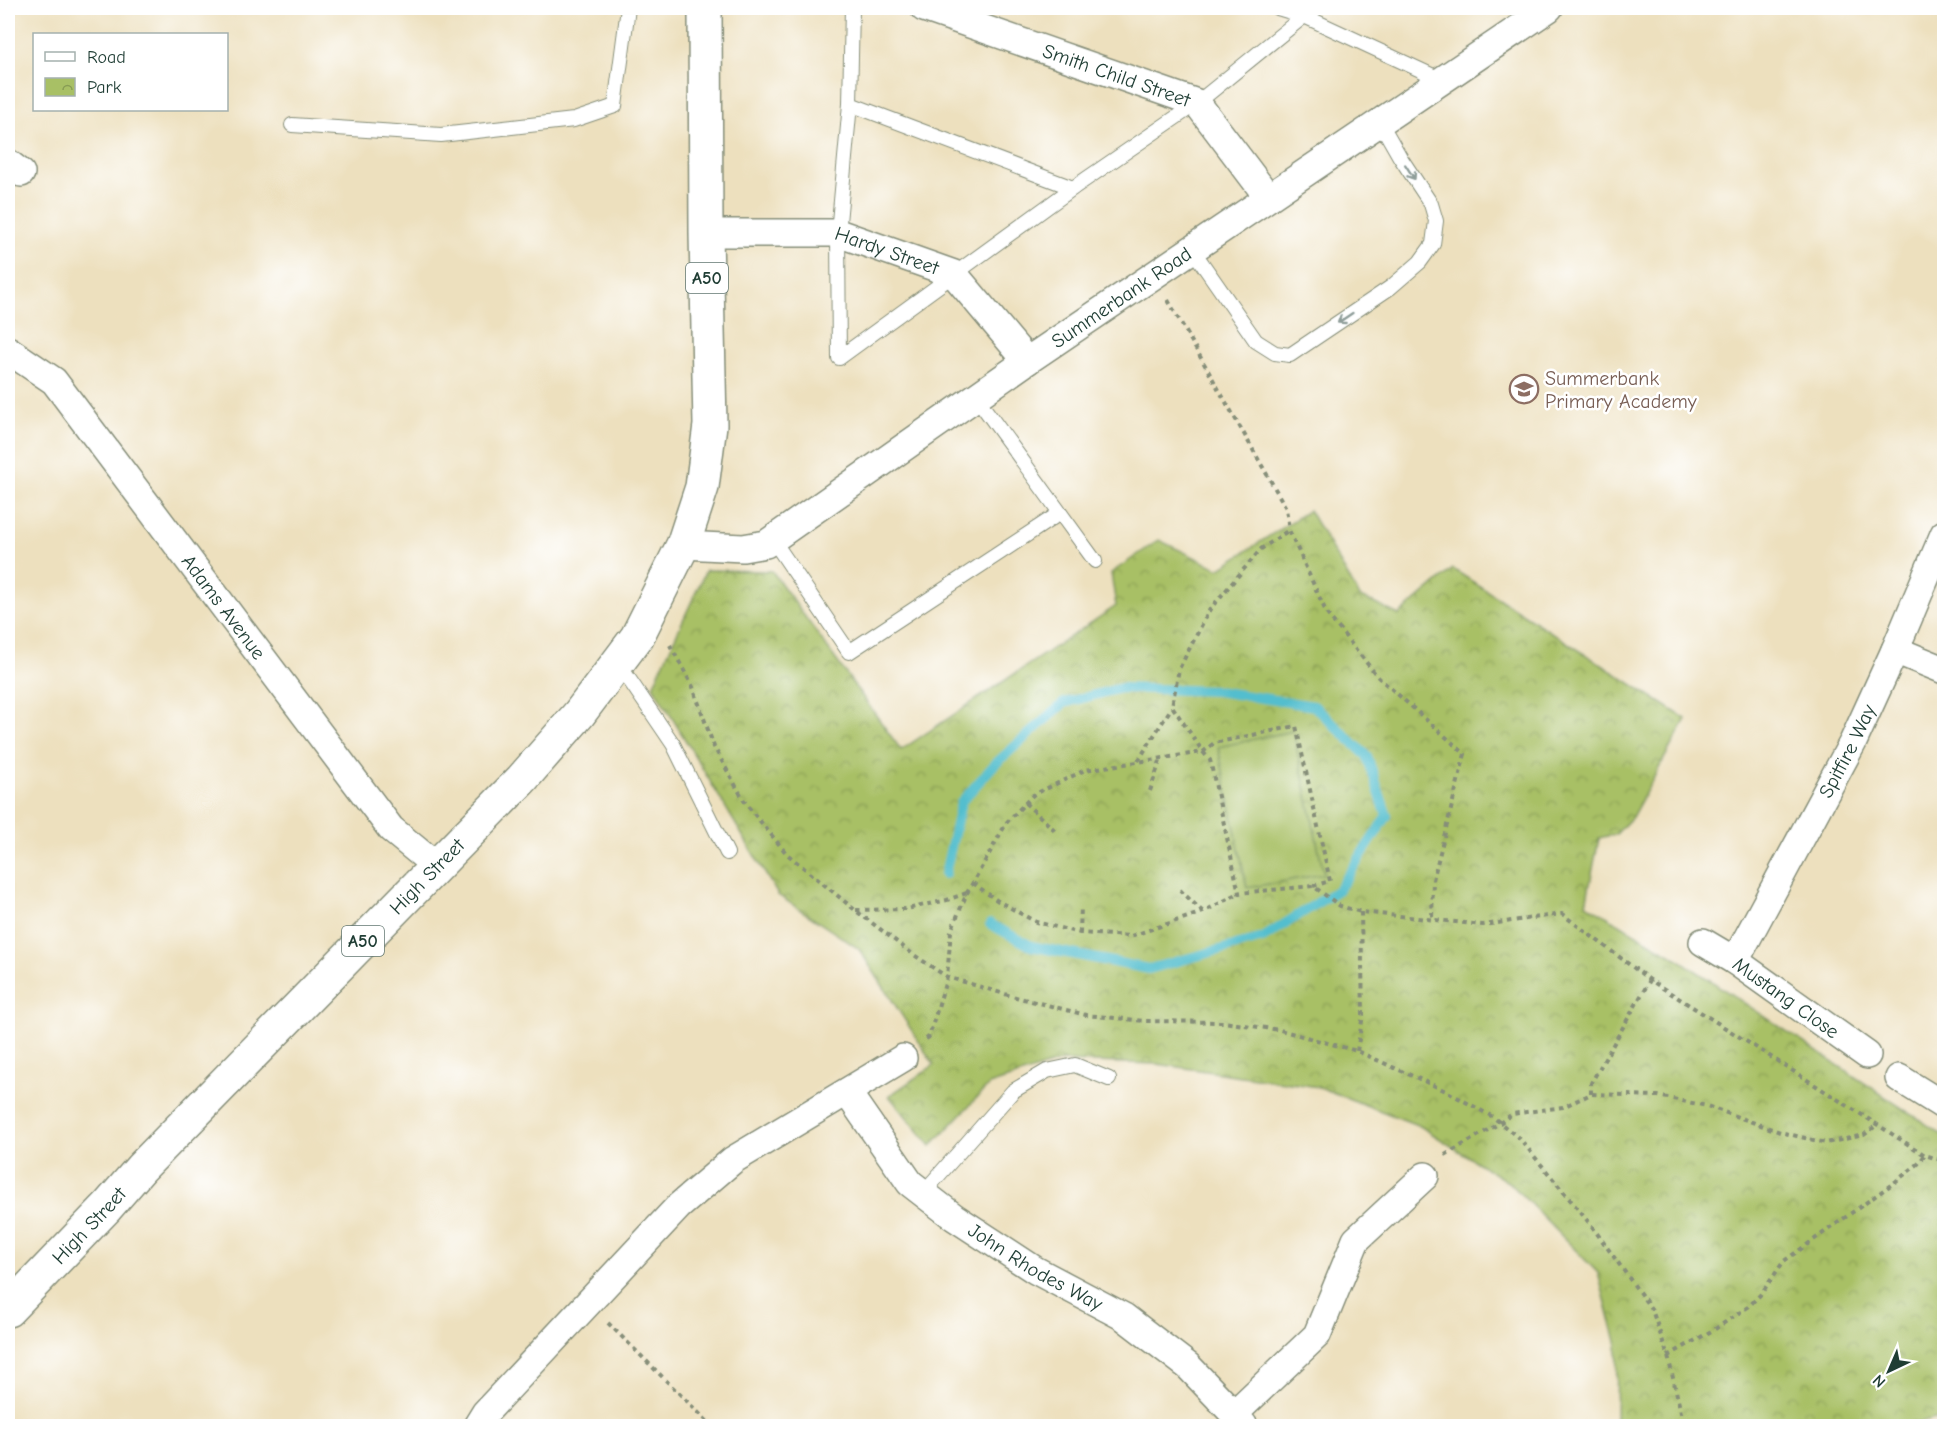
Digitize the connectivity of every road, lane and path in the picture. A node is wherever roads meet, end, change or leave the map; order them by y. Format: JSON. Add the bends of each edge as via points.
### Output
{"nodes":[{"id":1,"x":628,"y":8,"type":"edge"},
{"id":2,"x":705,"y":8,"type":"edge"},
{"id":3,"x":852,"y":8,"type":"edge"},
{"id":4,"x":924,"y":8,"type":"edge"},
{"id":5,"x":1278,"y":8,"type":"edge"},
{"id":6,"x":1549,"y":8,"type":"edge"},
{"id":7,"x":1304,"y":16,"type":"junction"},
{"id":8,"x":1442,"y":80,"type":"junction"},
{"id":9,"x":1197,"y":103,"type":"junction"},
{"id":10,"x":850,"y":104,"type":"junction"},
{"id":11,"x":1380,"y":122,"type":"junction"},
{"id":12,"x":292,"y":125,"type":"dead end"},
{"id":13,"x":1073,"y":188,"type":"junction"},
{"id":14,"x":1268,"y":197,"type":"junction"},
{"id":15,"x":838,"y":232,"type":"junction"},
{"id":16,"x":706,"y":233,"type":"junction"},
{"id":17,"x":1192,"y":249,"type":"junction"},
{"id":18,"x":954,"y":274,"type":"junction"},
{"id":19,"x":1154,"y":275,"type":"junction"},
{"id":20,"x":8,"y":350,"type":"edge"},
{"id":21,"x":1027,"y":361,"type":"junction"},
{"id":22,"x":976,"y":397,"type":"junction"},
{"id":23,"x":1060,"y":513,"type":"junction"},
{"id":24,"x":1289,"y":530,"type":"junction"},
{"id":25,"x":1944,"y":534,"type":"edge"},
{"id":26,"x":773,"y":540,"type":"junction"},
{"id":27,"x":683,"y":545,"type":"junction"},
{"id":28,"x":1095,"y":561,"type":"dead end"},
{"id":29,"x":651,"y":609,"type":"junction"},
{"id":30,"x":1895,"y":650,"type":"junction"},
{"id":31,"x":618,"y":663,"type":"junction"},
{"id":32,"x":1944,"y":670,"type":"edge"},
{"id":33,"x":1172,"y":706,"type":"junction"},
{"id":34,"x":1203,"y":752,"type":"junction"},
{"id":35,"x":1161,"y":758,"type":"junction"},
{"id":36,"x":1137,"y":762,"type":"junction"},
{"id":37,"x":1150,"y":791,"type":"dead end"},
{"id":38,"x":1025,"y":803,"type":"junction"},
{"id":39,"x":1058,"y":833,"type":"dead end"},
{"id":40,"x":727,"y":853,"type":"dead end"},
{"id":41,"x":436,"y":866,"type":"junction"},
{"id":42,"x":973,"y":883,"type":"junction"},
{"id":43,"x":1313,"y":886,"type":"junction"},
{"id":44,"x":1180,"y":890,"type":"dead end"},
{"id":45,"x":967,"y":893,"type":"junction"},
{"id":46,"x":1239,"y":893,"type":"junction"},
{"id":47,"x":1081,"y":907,"type":"dead end"},
{"id":48,"x":855,"y":910,"type":"junction"},
{"id":49,"x":1203,"y":912,"type":"junction"},
{"id":50,"x":1361,"y":912,"type":"junction"},
{"id":51,"x":1432,"y":920,"type":"junction"},
{"id":52,"x":1080,"y":933,"type":"junction"},
{"id":53,"x":1703,"y":942,"type":"dead end"},
{"id":54,"x":1736,"y":961,"type":"junction"},
{"id":55,"x":947,"y":977,"type":"junction"},
{"id":56,"x":1650,"y":980,"type":"junction"},
{"id":57,"x":1357,"y":1051,"type":"junction"},
{"id":58,"x":1867,"y":1055,"type":"dead end"},
{"id":59,"x":903,"y":1058,"type":"joint"},
{"id":60,"x":1899,"y":1078,"type":"dead end"},
{"id":61,"x":1110,"y":1079,"type":"dead end"},
{"id":62,"x":847,"y":1092,"type":"junction"},
{"id":63,"x":1591,"y":1094,"type":"junction"},
{"id":64,"x":1944,"y":1106,"type":"edge"},
{"id":65,"x":1500,"y":1123,"type":"junction"},
{"id":66,"x":1877,"y":1125,"type":"junction"},
{"id":67,"x":1925,"y":1155,"type":"junction"},
{"id":68,"x":1944,"y":1161,"type":"edge"},
{"id":69,"x":1425,"y":1176,"type":"joint"},
{"id":70,"x":923,"y":1193,"type":"junction"},
{"id":71,"x":588,"y":1304,"type":"junction"},
{"id":72,"x":8,"y":1310,"type":"edge"},
{"id":73,"x":1668,"y":1356,"type":"junction"},
{"id":74,"x":1239,"y":1420,"type":"edge"},
{"id":75,"x":477,"y":1426,"type":"edge"},
{"id":76,"x":712,"y":1426,"type":"edge"},
{"id":77,"x":1684,"y":1426,"type":"edge"}],
"edges":[{"from":1,"to":12,"type":"lane","via":[[615,106],[574,120],[441,135]]},
{"from":2,"to":16,"type":"main road","number":"A50"},
{"from":3,"to":10,"type":"lane"},
{"from":4,"to":9,"type":"street","name":"Smith Child Street"},
{"from":5,"to":7,"type":"lane"},
{"from":6,"to":8,"type":"street","name":"Summerbank Road"},
{"from":7,"to":8,"type":"lane"},
{"from":7,"to":9,"type":"lane"},
{"from":8,"to":11,"type":"street","name":"Summerbank Road"},
{"from":9,"to":13,"type":"lane"},
{"from":9,"to":14,"type":"street","name":"Smith Child Street"},
{"from":10,"to":13,"type":"lane"},
{"from":10,"to":15,"type":"lane"},
{"from":11,"to":14,"type":"street","name":"Summerbank Road"},
{"from":11,"to":17,"type":"lane","one_way":true,"via":[[1431,204],[1436,221],[1433,244],[1420,262],[1391,287],[1309,343],[1290,355],[1275,353],[1256,341]]},
{"from":13,"to":18,"type":"lane"},
{"from":14,"to":17,"type":"street","name":"Summerbank Road"},
{"from":15,"to":16,"type":"street","name":"Hardy Street"},
{"from":15,"to":18,"type":"street","name":"Hardy Street"},
{"from":15,"to":18,"type":"lane","via":[[839,358]]},
{"from":16,"to":27,"type":"main road","number":"A50","via":[[710,425],[702,487]]},
{"from":17,"to":19,"type":"street","name":"Summerbank Road"},
{"from":18,"to":21,"type":"street","name":"Hardy Street"},
{"from":19,"to":21,"type":"street","name":"Summerbank Road"},
{"from":19,"to":24,"type":"path","via":[[1286,508]]},
{"from":20,"to":41,"type":"street","name":"Adams Avenue","via":[[54,381],[392,829]]},
{"from":21,"to":22,"type":"street","name":"Summerbank Road"},
{"from":22,"to":23,"type":"lane"},
{"from":22,"to":26,"type":"street","name":"Summerbank Road"},
{"from":23,"to":26,"type":"lane","via":[[849,652]]},
{"from":23,"to":28,"type":"lane"},
{"from":24,"to":33,"type":"path","via":[[1261,549],[1210,609],[1179,669]]},
{"from":24,"to":51,"type":"path","via":[[1327,614],[1378,677],[1465,754],[1433,880]]},
{"from":25,"to":30,"type":"street","name":"Spitfire Way"},
{"from":26,"to":27,"type":"street","name":"Summerbank Road","via":[[743,548]]},
{"from":27,"to":29,"type":"main road","name":"High Street","number":"A50"},
{"from":29,"to":31,"type":"main road","name":"High Street","number":"A50"},
{"from":29,"to":48,"type":"path","via":[[693,687],[714,747],[746,804],[787,854]]},
{"from":30,"to":32,"type":"street"},
{"from":30,"to":54,"type":"street","name":"Spitfire Way","via":[[1853,742]]},
{"from":31,"to":40,"type":"lane","via":[[673,744]]},
{"from":31,"to":41,"type":"main road","name":"High Street","number":"A50","via":[[522,779]]},
{"from":33,"to":34,"type":"path"},
{"from":33,"to":36,"type":"path"},
{"from":34,"to":35,"type":"path"},
{"from":34,"to":43,"type":"path","via":[[1214,744],[1296,726],[1330,881]]},
{"from":34,"to":46,"type":"path","via":[[1210,760]]},
{"from":35,"to":36,"type":"path"},
{"from":35,"to":37,"type":"path"},
{"from":36,"to":38,"type":"path","via":[[1085,770],[1033,795]]},
{"from":38,"to":39,"type":"path"},
{"from":38,"to":42,"type":"path","via":[[1007,822]]},
{"from":41,"to":72,"type":"main road","name":"High Street","number":"A50"},
{"from":42,"to":45,"type":"path"},
{"from":42,"to":52,"type":"path","via":[[1036,922]]},
{"from":43,"to":46,"type":"path"},
{"from":43,"to":50,"type":"path","via":[[1340,906]]},
{"from":44,"to":49,"type":"path"},
{"from":45,"to":48,"type":"path","via":[[906,909]]},
{"from":45,"to":55,"type":"path","via":[[951,932]]},
{"from":46,"to":49,"type":"path"},
{"from":47,"to":52,"type":"path"},
{"from":48,"to":55,"type":"path"},
{"from":49,"to":52,"type":"path","via":[[1131,936]]},
{"from":50,"to":51,"type":"path"},
{"from":50,"to":57,"type":"path","via":[[1363,1015]]},
{"from":51,"to":56,"type":"path","via":[[1483,925],[1562,914]]},
{"from":53,"to":54,"type":"street","name":"Mustang Close"},
{"from":54,"to":58,"type":"street","name":"Mustang Close"},
{"from":55,"to":57,"type":"path","via":[[1086,1015],[1223,1022],[1280,1030]]},
{"from":55,"to":59,"type":"path","via":[[929,1037]]},
{"from":56,"to":63,"type":"path","via":[[1591,1083]]},
{"from":56,"to":66,"type":"path"},
{"from":57,"to":65,"type":"path","via":[[1446,1090]]},
{"from":59,"to":62,"type":"street"},
{"from":60,"to":64,"type":"street"},
{"from":61,"to":70,"type":"lane","via":[[1075,1065],[1047,1071],[1013,1091]]},
{"from":62,"to":70,"type":"street","name":"John Rhodes Way","via":[[910,1183]]},
{"from":62,"to":71,"type":"street","via":[[733,1160],[679,1206]]},
{"from":63,"to":65,"type":"path","via":[[1563,1107],[1512,1114]]},
{"from":63,"to":66,"type":"path","via":[[1658,1096],[1707,1106],[1780,1132],[1826,1143],[1864,1135]]},
{"from":65,"to":69,"type":"path","via":[[1433,1162]]},
{"from":65,"to":73,"type":"path","via":[[1520,1139],[1598,1234],[1652,1311]]},
{"from":66,"to":67,"type":"path"},
{"from":67,"to":68,"type":"path"},
{"from":67,"to":73,"type":"path","via":[[1895,1182],[1784,1261],[1748,1307]]},
{"from":69,"to":74,"type":"street","via":[[1356,1240],[1317,1335]]},
{"from":70,"to":74,"type":"street","name":"John Rhodes Way","via":[[1035,1270],[1124,1317],[1188,1366]]},
{"from":71,"to":75,"type":"street"},
{"from":71,"to":76,"type":"path"},
{"from":73,"to":77,"type":"path"}]}
